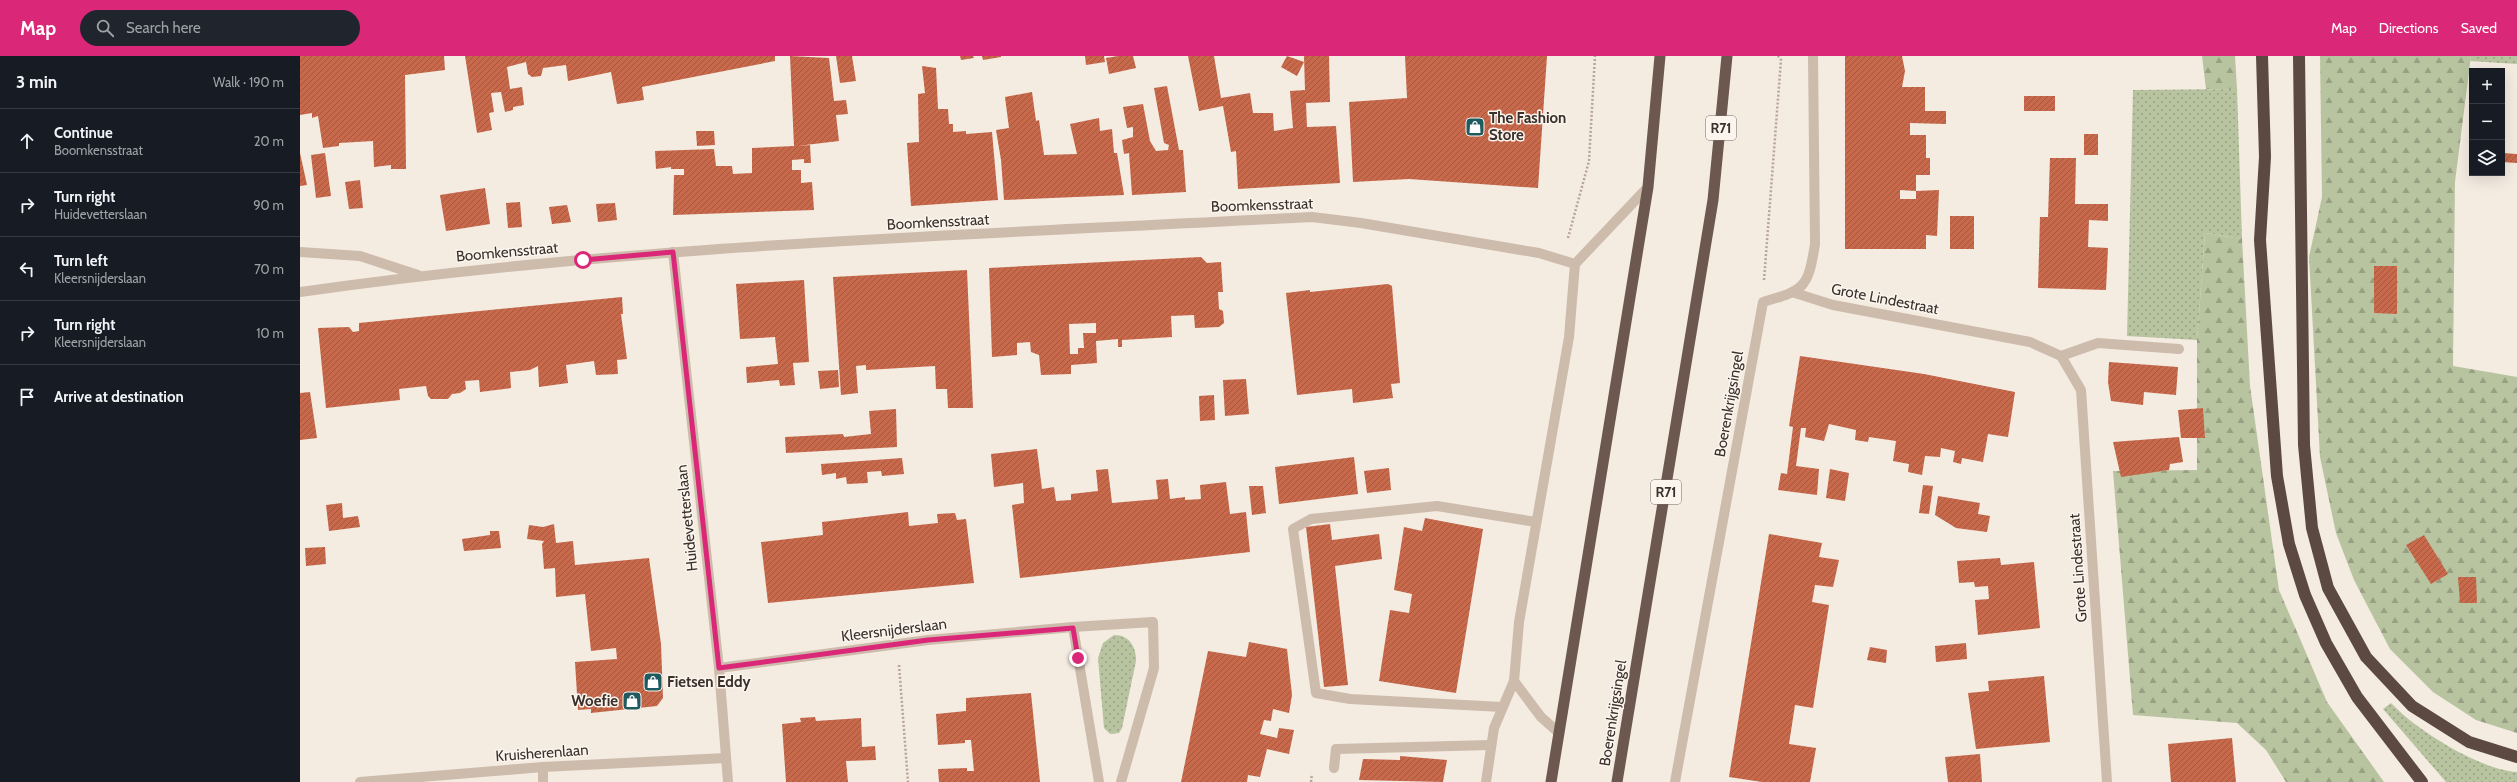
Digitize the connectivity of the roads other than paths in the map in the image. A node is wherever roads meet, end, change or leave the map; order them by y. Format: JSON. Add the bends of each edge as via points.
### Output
{"nodes":[{"id":1,"x":1660,"y":56,"type":"edge"},
{"id":2,"x":1727,"y":56,"type":"edge"},
{"id":3,"x":1813,"y":56,"type":"edge"},
{"id":4,"x":2262,"y":56,"type":"edge"},
{"id":5,"x":2299,"y":56,"type":"edge"},
{"id":6,"x":1648,"y":187,"type":"junction"},
{"id":7,"x":300,"y":252,"type":"edge"},
{"id":8,"x":673,"y":252,"type":"junction"},
{"id":9,"x":1575,"y":264,"type":"junction"},
{"id":10,"x":418,"y":275,"type":"junction"},
{"id":11,"x":300,"y":292,"type":"edge"},
{"id":12,"x":1795,"y":293,"type":"junction"},
{"id":13,"x":2179,"y":349,"type":"dead end"},
{"id":14,"x":2061,"y":356,"type":"junction"},
{"id":15,"x":1536,"y":522,"type":"junction"},
{"id":16,"x":1073,"y":628,"type":"junction"},
{"id":17,"x":719,"y":668,"type":"junction"},
{"id":18,"x":1514,"y":681,"type":"junction"},
{"id":19,"x":1502,"y":707,"type":"junction"},
{"id":20,"x":1559,"y":734,"type":"junction"},
{"id":21,"x":1491,"y":745,"type":"junction"},
{"id":22,"x":2517,"y":757,"type":"edge"},
{"id":23,"x":726,"y":758,"type":"junction"},
{"id":24,"x":542,"y":767,"type":"junction"},
{"id":25,"x":1334,"y":768,"type":"dead end"},
{"id":26,"x":360,"y":782,"type":"edge"},
{"id":27,"x":543,"y":782,"type":"edge"},
{"id":28,"x":728,"y":782,"type":"edge"},
{"id":29,"x":1099,"y":782,"type":"edge"},
{"id":30,"x":1121,"y":782,"type":"edge"},
{"id":31,"x":1486,"y":782,"type":"edge"},
{"id":32,"x":1551,"y":782,"type":"edge"},
{"id":33,"x":1617,"y":782,"type":"edge"},
{"id":34,"x":1675,"y":782,"type":"edge"},
{"id":35,"x":2107,"y":782,"type":"edge"},
{"id":36,"x":2422,"y":782,"type":"edge"}],
"edges":[{"from":1,"to":6,"type":"highway"},
{"from":2,"to":33,"type":"highway","name":"Boerenkrijgsingel","number":"R71","via":[[1713,200]]},
{"from":3,"to":12,"type":"street","via":[[1815,244],[1810,274]]},
{"from":4,"to":36,"type":"highway","via":[[2264,157],[2260,240],[2277,476],[2289,544],[2305,596],[2330,650],[2357,697]]},
{"from":5,"to":22,"type":"highway","via":[[2304,445],[2312,528],[2328,588],[2366,657],[2412,706],[2469,742]]},
{"from":6,"to":9,"type":"street"},
{"from":6,"to":20,"type":"highway"},
{"from":7,"to":10,"type":"street","via":[[360,256]]},
{"from":8,"to":9,"type":"street","name":"Boomkensstraat","via":[[1312,217],[1539,254]]},
{"from":8,"to":10,"type":"street","name":"Boomkensstraat"},
{"from":8,"to":17,"type":"street","name":"Huidevetterslaan"},
{"from":9,"to":15,"type":"street","via":[[1569,337]]},
{"from":10,"to":11,"type":"street","name":"Boomkensstraat"},
{"from":12,"to":14,"type":"street","name":"Grote Lindestraat","via":[[1833,305],[2030,342]]},
{"from":12,"to":34,"type":"street","name":"Boerenkrijgsingel","via":[[1763,302]]},
{"from":13,"to":14,"type":"street","via":[[2098,343]]},
{"from":14,"to":35,"type":"street","name":"Grote Lindestraat","via":[[2081,390]]},
{"from":15,"to":18,"type":"street","via":[[1519,622]]},
{"from":15,"to":19,"type":"street","via":[[1437,506],[1311,519],[1293,530],[1316,693],[1350,699]]},
{"from":16,"to":17,"type":"street","name":"Kleersnijderslaan","via":[[898,644]]},
{"from":16,"to":29,"type":"street"},
{"from":16,"to":30,"type":"street","name":"Kleersnijderslaan","via":[[1153,622],[1154,668]]},
{"from":17,"to":23,"type":"street","name":"Huidevetterslaan"},
{"from":18,"to":19,"type":"street"},
{"from":18,"to":20,"type":"street","via":[[1540,716]]},
{"from":19,"to":21,"type":"street"},
{"from":20,"to":32,"type":"highway"},
{"from":21,"to":25,"type":"street","via":[[1336,749]]},
{"from":21,"to":31,"type":"street"},
{"from":23,"to":24,"type":"street","name":"Kruisherenlaan"},
{"from":23,"to":28,"type":"street","name":"Huidevetterslaan"},
{"from":24,"to":26,"type":"street","name":"Kruisherenlaan"},
{"from":24,"to":27,"type":"street"}]}
